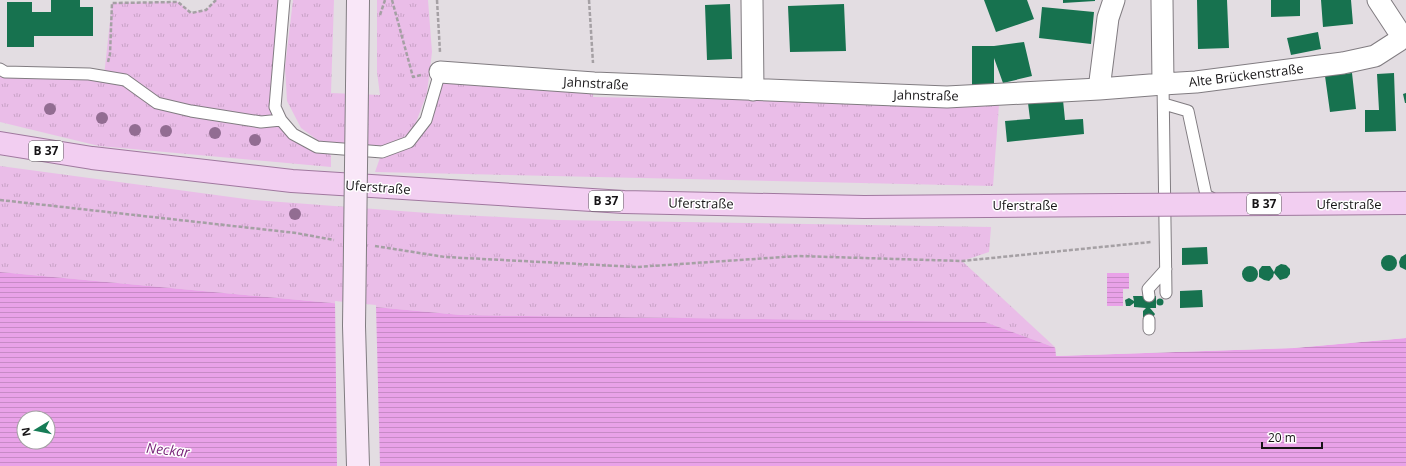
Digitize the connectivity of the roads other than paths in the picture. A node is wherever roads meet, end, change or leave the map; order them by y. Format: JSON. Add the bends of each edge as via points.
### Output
{"nodes":[{"id":1,"x":284,"y":0,"type":"edge"},
{"id":2,"x":358,"y":0,"type":"edge"},
{"id":3,"x":752,"y":0,"type":"edge"},
{"id":4,"x":1114,"y":0,"type":"edge"},
{"id":5,"x":1162,"y":0,"type":"edge"},
{"id":6,"x":1378,"y":0,"type":"edge"},
{"id":7,"x":1404,"y":37,"type":"edge"},
{"id":8,"x":0,"y":68,"type":"edge"},
{"id":9,"x":440,"y":72,"type":"joint"},
{"id":10,"x":1163,"y":84,"type":"junction"},
{"id":11,"x":1099,"y":89,"type":"junction"},
{"id":12,"x":753,"y":90,"type":"junction"},
{"id":13,"x":1164,"y":104,"type":"junction"},
{"id":14,"x":281,"y":120,"type":"junction"},
{"id":15,"x":0,"y":143,"type":"edge"},
{"id":16,"x":1406,"y":200,"type":"edge"},
{"id":17,"x":1406,"y":204,"type":"edge"},
{"id":18,"x":1166,"y":269,"type":"junction"},
{"id":19,"x":1166,"y":293,"type":"dead end"},
{"id":20,"x":1149,"y":296,"type":"dead end"},
{"id":21,"x":358,"y":466,"type":"edge"}],
"edges":[{"from":1,"to":14,"type":"lane","via":[[275,107]]},
{"from":2,"to":21,"type":"main road","bridge":true,"via":[[354,326]]},
{"from":3,"to":12,"type":"street"},
{"from":4,"to":11,"type":"street","via":[[1108,18]]},
{"from":5,"to":10,"type":"street"},
{"from":6,"to":7,"type":"street"},
{"from":7,"to":10,"type":"street","name":"Alte Brückenstraße","via":[[1375,56],[1343,63]]},
{"from":8,"to":14,"type":"lane","via":[[5,72],[104,76],[125,80],[157,103],[261,122]]},
{"from":9,"to":12,"type":"street","name":"Jahnstraße","via":[[594,83]]},
{"from":9,"to":14,"type":"lane","via":[[426,120],[410,142],[382,152],[316,147],[293,134]]},
{"from":10,"to":11,"type":"street","name":"Jahnstraße"},
{"from":10,"to":13,"type":"lane"},
{"from":11,"to":12,"type":"street","name":"Jahnstraße","via":[[947,97]]},
{"from":13,"to":16,"type":"lane","via":[[1188,111],[1206,195],[1215,201]]},
{"from":13,"to":18,"type":"lane"},
{"from":15,"to":17,"type":"main road","name":"Uferstraße","number":"B 37","bridge":true,"via":[[92,158],[292,181],[624,202],[864,207]]},
{"from":18,"to":19,"type":"lane"},
{"from":18,"to":20,"type":"lane","via":[[1148,289]]}]}
